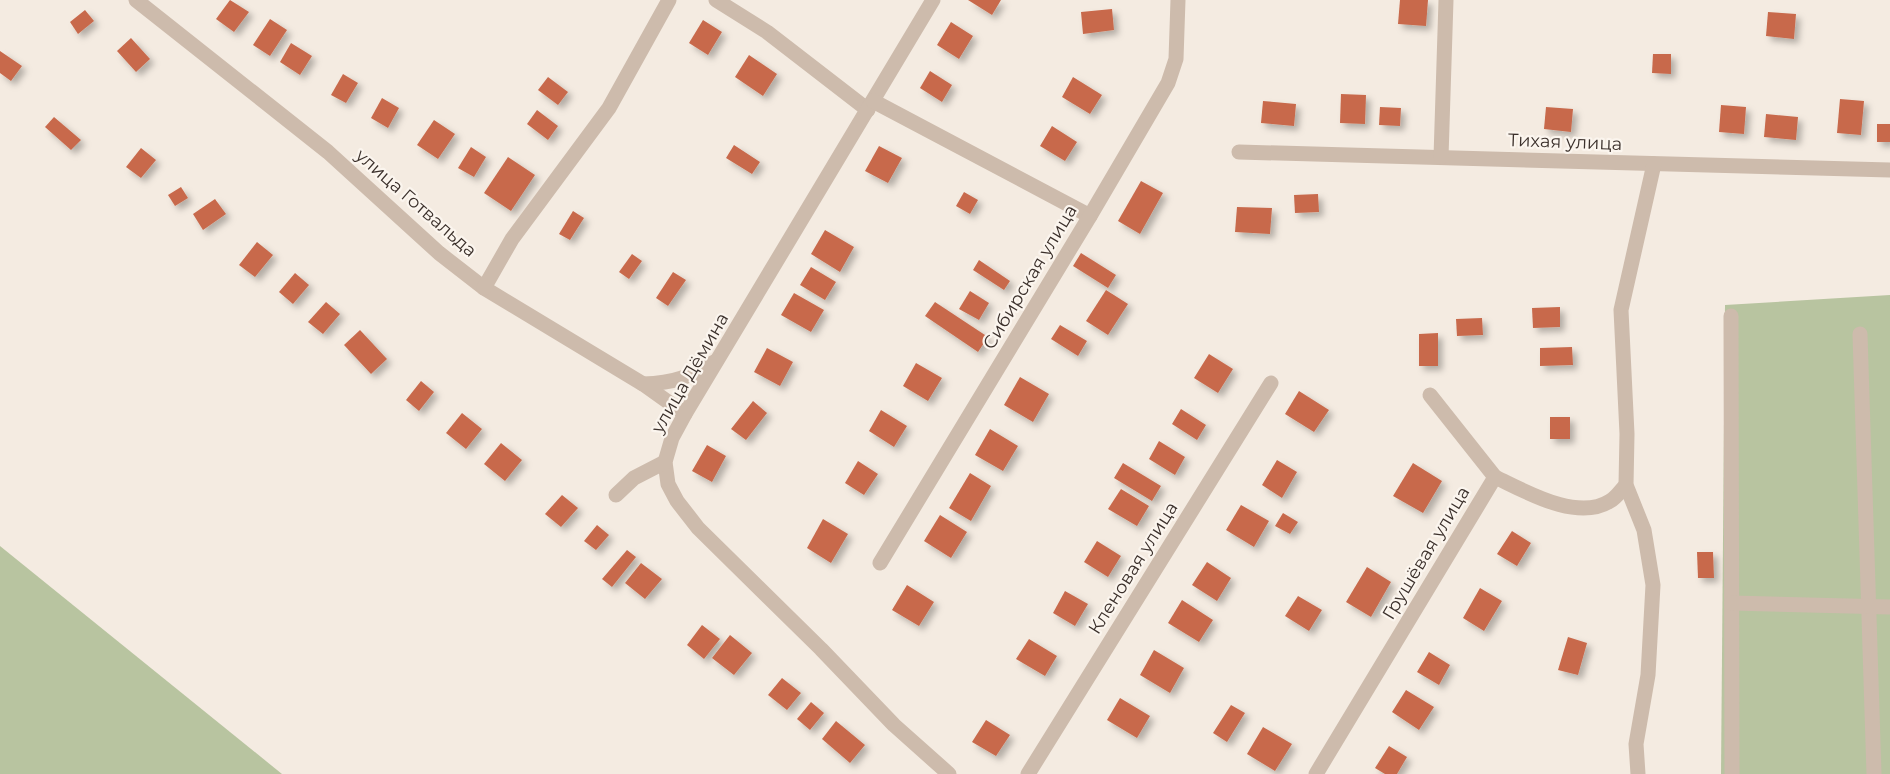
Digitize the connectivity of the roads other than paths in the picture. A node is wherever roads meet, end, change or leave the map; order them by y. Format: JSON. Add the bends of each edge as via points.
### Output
{"nodes":[{"id":1,"x":136,"y":0,"type":"edge"},
{"id":2,"x":669,"y":0,"type":"edge"},
{"id":3,"x":717,"y":0,"type":"edge"},
{"id":4,"x":933,"y":0,"type":"edge"},
{"id":5,"x":1178,"y":0,"type":"edge"},
{"id":6,"x":1446,"y":0,"type":"edge"},
{"id":7,"x":870,"y":105,"type":"junction"},
{"id":8,"x":1239,"y":152,"type":"dead end"},
{"id":9,"x":1441,"y":157,"type":"junction"},
{"id":10,"x":1654,"y":165,"type":"junction"},
{"id":11,"x":1890,"y":170,"type":"edge"},
{"id":12,"x":1090,"y":216,"type":"junction"},
{"id":13,"x":484,"y":288,"type":"junction"},
{"id":14,"x":1731,"y":316,"type":"dead end"},
{"id":15,"x":1860,"y":334,"type":"dead end"},
{"id":16,"x":718,"y":360,"type":"junction"},
{"id":17,"x":1271,"y":383,"type":"dead end"},
{"id":18,"x":643,"y":384,"type":"junction"},
{"id":19,"x":1430,"y":395,"type":"dead end"},
{"id":20,"x":685,"y":414,"type":"junction"},
{"id":21,"x":665,"y":462,"type":"junction"},
{"id":22,"x":1495,"y":477,"type":"junction"},
{"id":23,"x":1626,"y":485,"type":"junction"},
{"id":24,"x":616,"y":495,"type":"dead end"},
{"id":25,"x":880,"y":563,"type":"dead end"},
{"id":26,"x":1732,"y":603,"type":"junction"},
{"id":27,"x":1869,"y":606,"type":"junction"},
{"id":28,"x":1890,"y":606,"type":"edge"},
{"id":29,"x":949,"y":774,"type":"edge"},
{"id":30,"x":1028,"y":774,"type":"edge"},
{"id":31,"x":1316,"y":774,"type":"edge"},
{"id":32,"x":1638,"y":774,"type":"edge"},
{"id":33,"x":1732,"y":774,"type":"edge"},
{"id":34,"x":1874,"y":774,"type":"edge"}],
"edges":[{"from":1,"to":13,"type":"street","name":"улица Готвальда","via":[[328,152],[439,253]]},
{"from":2,"to":13,"type":"street","via":[[609,108],[512,239]]},
{"from":3,"to":7,"type":"street"},
{"from":4,"to":7,"type":"street","name":"улица Дёмина"},
{"from":5,"to":12,"type":"street","name":"Сибирская улица","via":[[1176,59],[1168,83]]},
{"from":6,"to":9,"type":"street"},
{"from":7,"to":12,"type":"street"},
{"from":7,"to":16,"type":"street","name":"улица Дёмина"},
{"from":8,"to":9,"type":"street","name":"Тихая улица"},
{"from":9,"to":10,"type":"street","name":"Тихая улица"},
{"from":10,"to":11,"type":"street","name":"Тихая улица"},
{"from":10,"to":23,"type":"street","via":[[1621,310]]},
{"from":12,"to":25,"type":"street","name":"Сибирская улица"},
{"from":13,"to":18,"type":"street","name":"улица Готвальда"},
{"from":14,"to":26,"type":"street"},
{"from":15,"to":27,"type":"street"},
{"from":16,"to":18,"type":"street","via":[[689,377]]},
{"from":16,"to":20,"type":"street","name":"улица Дёмина"},
{"from":17,"to":30,"type":"street","name":"Кленовая улица"},
{"from":18,"to":20,"type":"street","name":"улица Готвальда"},
{"from":19,"to":22,"type":"street"},
{"from":20,"to":21,"type":"street","name":"улица Дёмина"},
{"from":21,"to":24,"type":"street","via":[[634,478]]},
{"from":21,"to":29,"type":"street","name":"улица Дёмина","via":[[668,484],[698,528],[894,725]]},
{"from":22,"to":23,"type":"street","name":"Грушёвая улица","via":[[1556,504],[1586,509],[1610,502]]},
{"from":22,"to":31,"type":"street","name":"Грушёвая улица"},
{"from":23,"to":32,"type":"street","via":[[1644,530],[1653,585],[1648,675],[1636,744]]},
{"from":26,"to":27,"type":"street"},
{"from":26,"to":33,"type":"street"},
{"from":27,"to":28,"type":"street"},
{"from":27,"to":34,"type":"street"}]}
